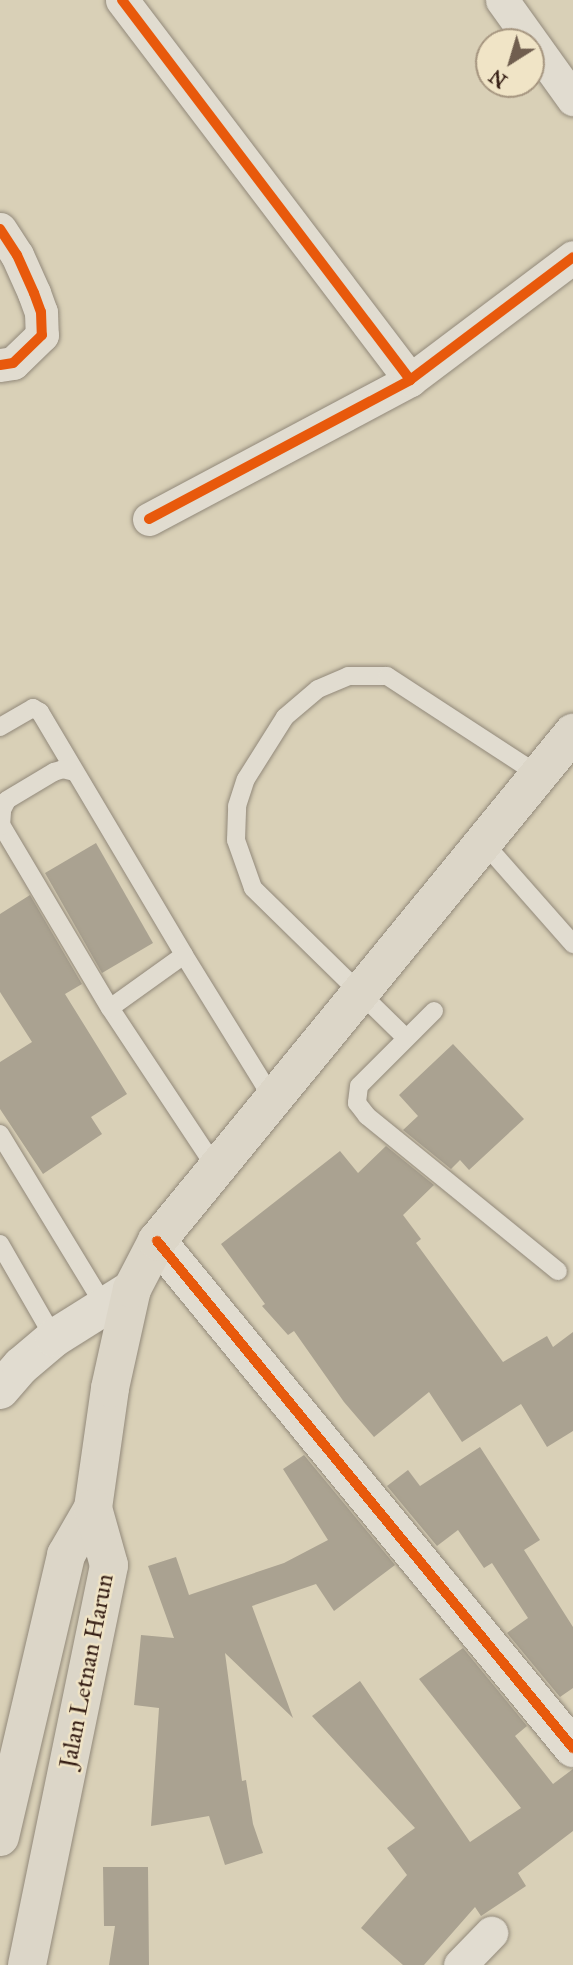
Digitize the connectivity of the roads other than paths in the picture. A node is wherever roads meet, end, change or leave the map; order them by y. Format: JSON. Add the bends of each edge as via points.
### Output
{"nodes":[{"id":1,"x":122,"y":0,"type":"edge"},
{"id":2,"x":502,"y":0,"type":"edge"},
{"id":3,"x":573,"y":99,"type":"edge"},
{"id":4,"x":0,"y":229,"type":"edge"},
{"id":5,"x":573,"y":257,"type":"edge"},
{"id":6,"x":4,"y":356,"type":"edge"},
{"id":7,"x":410,"y":380,"type":"junction"},
{"id":8,"x":149,"y":519,"type":"dead end"},
{"id":9,"x":0,"y":727,"type":"edge"},
{"id":10,"x":573,"y":733,"type":"edge"},
{"id":11,"x":74,"y":772,"type":"junction"},
{"id":12,"x":539,"y":775,"type":"junction"},
{"id":13,"x":1,"y":825,"type":"edge"},
{"id":14,"x":484,"y":843,"type":"junction"},
{"id":15,"x":573,"y":944,"type":"edge"},
{"id":16,"x":184,"y":955,"type":"junction"},
{"id":17,"x":360,"y":993,"type":"junction"},
{"id":18,"x":110,"y":1008,"type":"junction"},
{"id":19,"x":434,"y":1011,"type":"dead end"},
{"id":20,"x":405,"y":1037,"type":"junction"},
{"id":21,"x":273,"y":1099,"type":"junction"},
{"id":22,"x":0,"y":1134,"type":"edge"},
{"id":23,"x":216,"y":1168,"type":"junction"},
{"id":24,"x":158,"y":1241,"type":"junction"},
{"id":25,"x":0,"y":1244,"type":"edge"},
{"id":26,"x":558,"y":1271,"type":"dead end"},
{"id":27,"x":118,"y":1297,"type":"junction"},
{"id":28,"x":54,"y":1338,"type":"junction"},
{"id":29,"x":0,"y":1390,"type":"edge"},
{"id":30,"x":93,"y":1508,"type":"junction"},
{"id":31,"x":573,"y":1748,"type":"edge"},
{"id":32,"x":0,"y":1837,"type":"edge"},
{"id":33,"x":491,"y":1933,"type":"dead end"},
{"id":34,"x":27,"y":1965,"type":"edge"},
{"id":35,"x":460,"y":1965,"type":"edge"}],
"edges":[{"from":1,"to":7,"type":"street"},
{"from":2,"to":3,"type":"street"},
{"from":4,"to":6,"type":"street","via":[[17,255],[41,312],[42,335]]},
{"from":5,"to":7,"type":"street"},
{"from":7,"to":8,"type":"street"},
{"from":9,"to":11,"type":"lane","via":[[33,708],[40,712]]},
{"from":10,"to":12,"type":"main road"},
{"from":11,"to":13,"type":"lane","via":[[54,772],[7,800]]},
{"from":11,"to":16,"type":"lane"},
{"from":12,"to":14,"type":"main road"},
{"from":12,"to":17,"type":"lane","via":[[387,676],[348,676],[318,689],[285,717],[246,779],[237,806],[236,840],[253,888]]},
{"from":13,"to":18,"type":"lane"},
{"from":14,"to":15,"type":"lane"},
{"from":14,"to":17,"type":"main road"},
{"from":16,"to":18,"type":"lane"},
{"from":16,"to":21,"type":"lane"},
{"from":17,"to":20,"type":"lane"},
{"from":17,"to":21,"type":"main road"},
{"from":18,"to":23,"type":"lane"},
{"from":19,"to":20,"type":"lane"},
{"from":20,"to":26,"type":"lane","via":[[359,1086],[357,1102],[367,1116]]},
{"from":21,"to":23,"type":"main road"},
{"from":22,"to":27,"type":"lane"},
{"from":23,"to":24,"type":"main road"},
{"from":24,"to":27,"type":"main road"},
{"from":24,"to":31,"type":"street"},
{"from":25,"to":28,"type":"lane"},
{"from":27,"to":28,"type":"street"},
{"from":27,"to":30,"type":"main road"},
{"from":28,"to":29,"type":"street"},
{"from":30,"to":32,"type":"main road","name":"Jalan Letnan Harun","via":[[65,1555]]},
{"from":30,"to":34,"type":"main road","name":"Jalan Letnan Harun","via":[[108,1565]]},
{"from":33,"to":35,"type":"street"}]}
